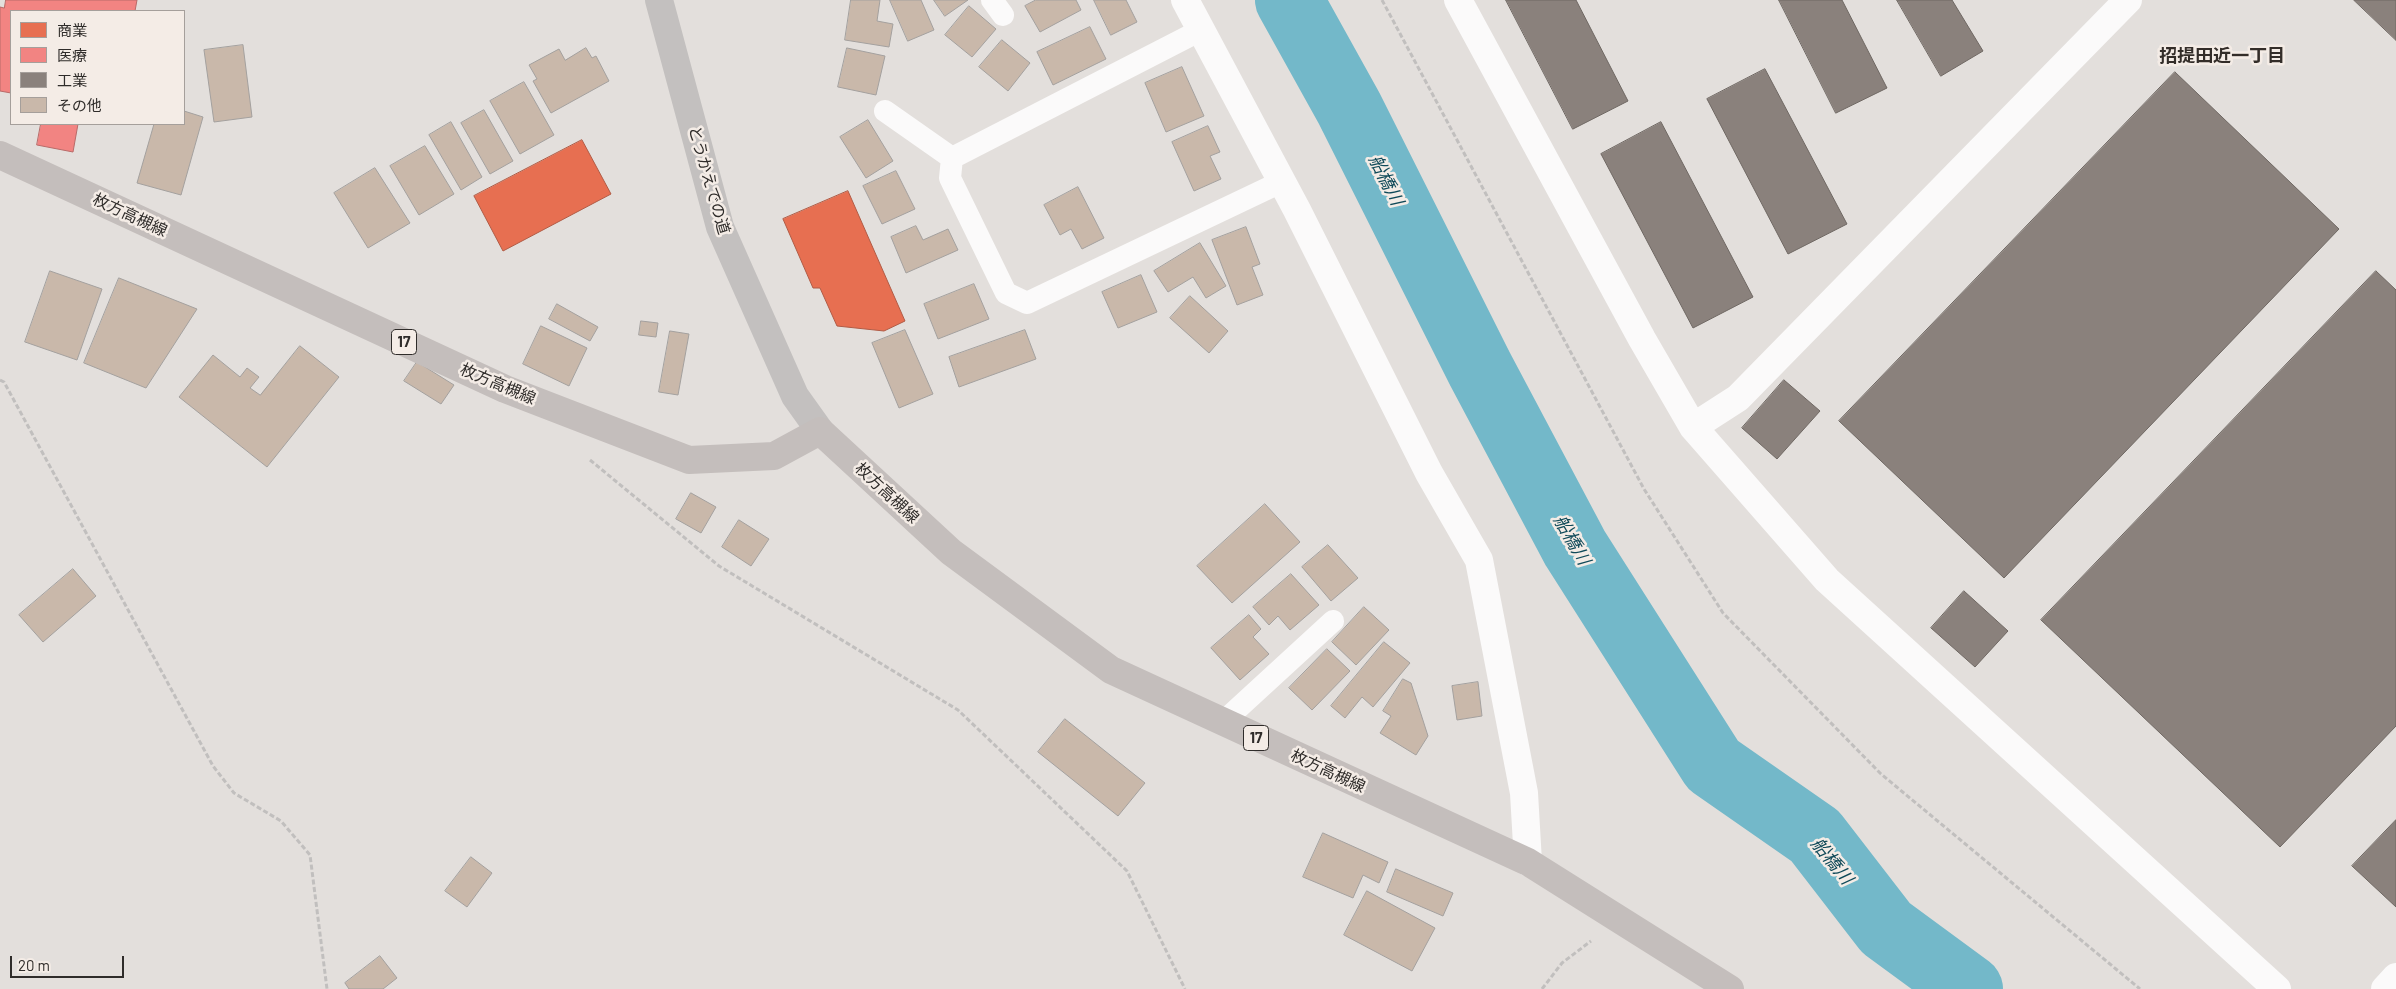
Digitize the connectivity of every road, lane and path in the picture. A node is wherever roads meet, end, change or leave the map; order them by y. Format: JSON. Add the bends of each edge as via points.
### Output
{"nodes":[{"id":1,"x":659,"y":0,"type":"edge"},
{"id":2,"x":1185,"y":0,"type":"edge"},
{"id":3,"x":1382,"y":0,"type":"edge"},
{"id":4,"x":1458,"y":0,"type":"edge"},
{"id":5,"x":2128,"y":0,"type":"edge"},
{"id":6,"x":1201,"y":30,"type":"junction"},
{"id":7,"x":885,"y":111,"type":"dead end"},
{"id":8,"x":0,"y":155,"type":"edge"},
{"id":9,"x":952,"y":158,"type":"junction"},
{"id":10,"x":1281,"y":182,"type":"junction"},
{"id":11,"x":0,"y":380,"type":"edge"},
{"id":12,"x":1693,"y":427,"type":"junction"},
{"id":13,"x":820,"y":431,"type":"junction"},
{"id":14,"x":589,"y":459,"type":"dead end"},
{"id":15,"x":1333,"y":621,"type":"dead end"},
{"id":16,"x":1223,"y":722,"type":"junction"},
{"id":17,"x":1528,"y":862,"type":"junction"},
{"id":18,"x":1618,"y":919,"type":"junction"},
{"id":19,"x":2396,"y":977,"type":"edge"},
{"id":20,"x":327,"y":989,"type":"edge"},
{"id":21,"x":1184,"y":989,"type":"edge"},
{"id":22,"x":1542,"y":989,"type":"edge"},
{"id":23,"x":1730,"y":989,"type":"edge"},
{"id":24,"x":2140,"y":989,"type":"edge"},
{"id":25,"x":2277,"y":989,"type":"edge"},
{"id":26,"x":2385,"y":989,"type":"edge"}],
"edges":[{"from":1,"to":13,"type":"street","name":"とうかえでの道","via":[[720,227],[794,396]]},
{"from":2,"to":6,"type":"street"},
{"from":3,"to":24,"type":"path","via":[[1644,489],[1723,613],[1881,774]]},
{"from":4,"to":12,"type":"street"},
{"from":5,"to":12,"type":"street","via":[[1738,398]]},
{"from":6,"to":9,"type":"lane"},
{"from":6,"to":10,"type":"street"},
{"from":7,"to":9,"type":"lane"},
{"from":8,"to":13,"type":"main road","name":"枚方高槻線","number":"17","via":[[505,389],[689,460],[774,456]]},
{"from":9,"to":10,"type":"lane","via":[[950,178],[1006,294],[1027,302]]},
{"from":10,"to":17,"type":"street","via":[[1429,473],[1479,560],[1524,793]]},
{"from":11,"to":20,"type":"path","via":[[4,382],[213,766],[234,793],[282,821],[310,855]]},
{"from":12,"to":25,"type":"street","via":[[1827,580]]},
{"from":13,"to":16,"type":"main road","name":"枚方高槻線","number":"17","via":[[951,552],[1111,670]]},
{"from":14,"to":21,"type":"path","via":[[719,566],[958,710],[1127,870]]},
{"from":15,"to":16,"type":"lane"},
{"from":16,"to":17,"type":"main road","name":"枚方高槻線","number":"17"},
{"from":17,"to":18,"type":"main road","name":"枚方高槻線","number":"17"},
{"from":18,"to":22,"type":"path","via":[[1562,963]]},
{"from":18,"to":23,"type":"main road","name":"枚方高槻線","number":"17"},
{"from":19,"to":26,"type":"street"}]}
